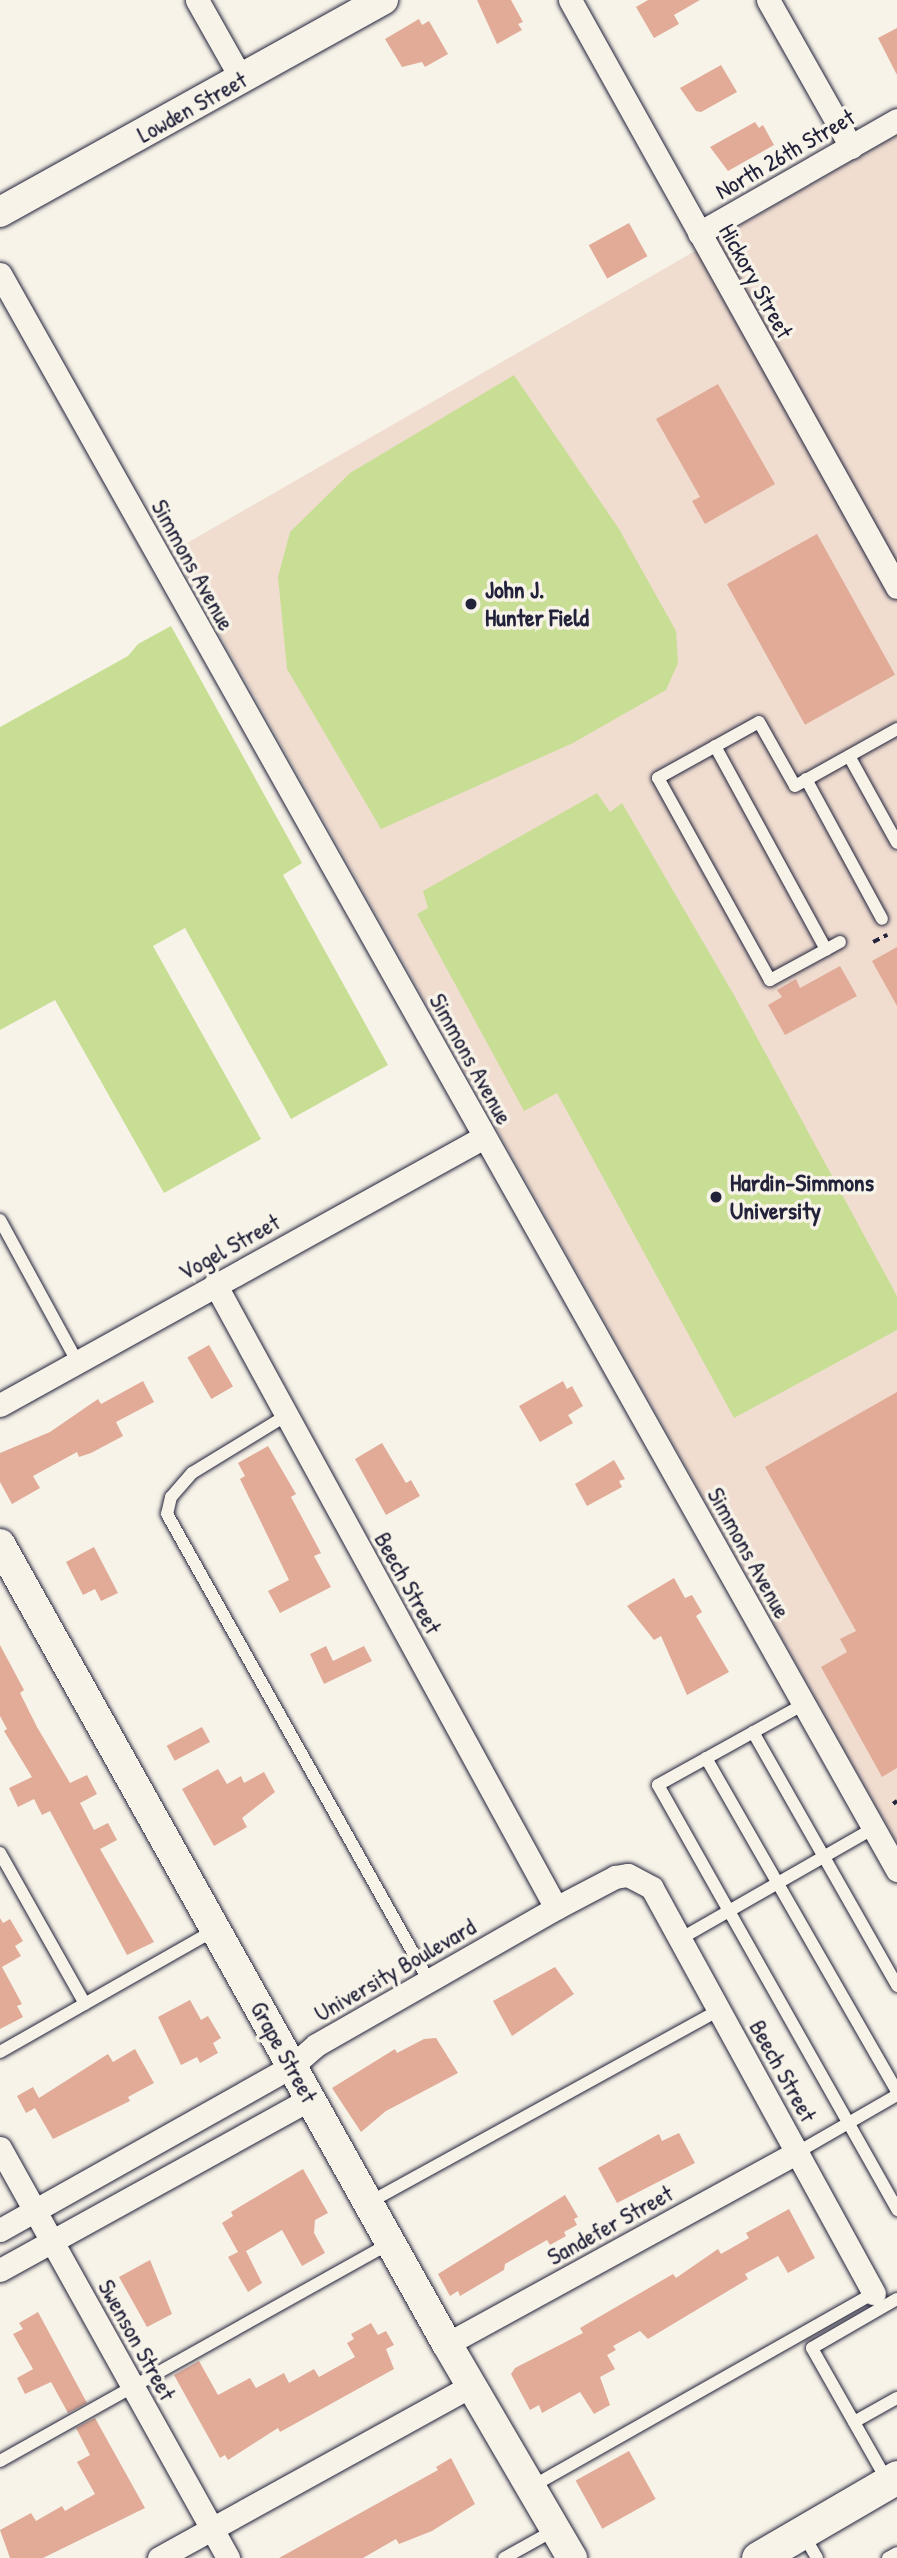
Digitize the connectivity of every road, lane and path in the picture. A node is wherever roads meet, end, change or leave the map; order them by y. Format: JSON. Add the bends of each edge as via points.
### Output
{"nodes":[{"id":1,"x":197,"y":0,"type":"edge"},
{"id":2,"x":383,"y":0,"type":"edge"},
{"id":3,"x":570,"y":0,"type":"edge"},
{"id":4,"x":768,"y":0,"type":"edge"},
{"id":5,"x":242,"y":80,"type":"junction"},
{"id":6,"x":897,"y":120,"type":"edge"},
{"id":7,"x":851,"y":146,"type":"junction"},
{"id":8,"x":0,"y":212,"type":"edge"},
{"id":9,"x":699,"y":233,"type":"junction"},
{"id":10,"x":0,"y":274,"type":"edge"},
{"id":11,"x":897,"y":587,"type":"edge"},
{"id":12,"x":897,"y":729,"type":"edge"},
{"id":13,"x":715,"y":746,"type":"junction"},
{"id":14,"x":849,"y":756,"type":"junction"},
{"id":15,"x":806,"y":779,"type":"junction"},
{"id":16,"x":897,"y":843,"type":"edge"},
{"id":17,"x":882,"y":919,"type":"dead end"},
{"id":18,"x":840,"y":942,"type":"dead end"},
{"id":19,"x":826,"y":950,"type":"junction"},
{"id":20,"x":484,"y":1137,"type":"junction"},
{"id":21,"x":0,"y":1220,"type":"edge"},
{"id":22,"x":215,"y":1284,"type":"junction"},
{"id":23,"x":77,"y":1361,"type":"junction"},
{"id":24,"x":0,"y":1405,"type":"edge"},
{"id":25,"x":287,"y":1415,"type":"junction"},
{"id":26,"x":0,"y":1544,"type":"edge"},
{"id":27,"x":803,"y":1704,"type":"junction"},
{"id":28,"x":753,"y":1732,"type":"junction"},
{"id":29,"x":706,"y":1758,"type":"junction"},
{"id":30,"x":874,"y":1828,"type":"junction"},
{"id":31,"x":0,"y":1853,"type":"edge"},
{"id":32,"x":824,"y":1857,"type":"junction"},
{"id":33,"x":894,"y":1858,"type":"edge"},
{"id":34,"x":640,"y":1880,"type":"joint"},
{"id":35,"x":778,"y":1883,"type":"junction"},
{"id":36,"x":556,"y":1908,"type":"junction"},
{"id":37,"x":729,"y":1911,"type":"junction"},
{"id":38,"x":215,"y":1930,"type":"junction"},
{"id":39,"x":680,"y":1938,"type":"junction"},
{"id":40,"x":429,"y":1981,"type":"junction"},
{"id":41,"x":897,"y":1986,"type":"edge"},
{"id":42,"x":85,"y":2004,"type":"junction"},
{"id":43,"x":719,"y":2010,"type":"junction"},
{"id":44,"x":0,"y":2052,"type":"edge"},
{"id":45,"x":292,"y":2066,"type":"junction"},
{"id":46,"x":897,"y":2093,"type":"edge"},
{"id":47,"x":310,"y":2099,"type":"junction"},
{"id":48,"x":848,"y":2123,"type":"junction"},
{"id":49,"x":0,"y":2148,"type":"edge"},
{"id":50,"x":798,"y":2152,"type":"junction"},
{"id":51,"x":368,"y":2203,"type":"junction"},
{"id":52,"x":897,"y":2210,"type":"edge"},
{"id":53,"x":35,"y":2211,"type":"junction"},
{"id":54,"x":0,"y":2231,"type":"edge"},
{"id":55,"x":51,"y":2241,"type":"junction"},
{"id":56,"x":390,"y":2243,"type":"junction"},
{"id":57,"x":0,"y":2270,"type":"edge"},
{"id":58,"x":874,"y":2293,"type":"joint"},
{"id":59,"x":897,"y":2299,"type":"edge"},
{"id":60,"x":447,"y":2344,"type":"junction"},
{"id":61,"x":471,"y":2386,"type":"junction"},
{"id":62,"x":133,"y":2388,"type":"junction"},
{"id":63,"x":897,"y":2398,"type":"edge"},
{"id":64,"x":854,"y":2422,"type":"junction"},
{"id":65,"x":0,"y":2461,"type":"edge"},
{"id":66,"x":893,"y":2480,"type":"edge"},
{"id":67,"x":531,"y":2487,"type":"junction"},
{"id":68,"x":211,"y":2529,"type":"junction"},
{"id":69,"x":556,"y":2529,"type":"junction"},
{"id":70,"x":810,"y":2545,"type":"edge"},
{"id":71,"x":897,"y":2553,"type":"edge"},
{"id":72,"x":159,"y":2558,"type":"edge"},
{"id":73,"x":228,"y":2558,"type":"edge"},
{"id":74,"x":504,"y":2558,"type":"edge"},
{"id":75,"x":572,"y":2558,"type":"edge"},
{"id":76,"x":758,"y":2558,"type":"edge"},
{"id":77,"x":888,"y":2558,"type":"edge"}],
"edges":[{"from":1,"to":5,"type":"street"},
{"from":2,"to":5,"type":"street","name":"Lowden Street"},
{"from":3,"to":9,"type":"street","name":"Hickory Street"},
{"from":4,"to":7,"type":"street"},
{"from":5,"to":8,"type":"street","name":"Lowden Street"},
{"from":6,"to":7,"type":"street","name":"North 26th Street"},
{"from":7,"to":9,"type":"street","name":"North 26th Street"},
{"from":9,"to":11,"type":"street","name":"Hickory Street"},
{"from":10,"to":20,"type":"street","name":"Simmons Avenue"},
{"from":12,"to":14,"type":"lane"},
{"from":13,"to":15,"type":"lane","via":[[759,722],[795,786]]},
{"from":13,"to":19,"type":"lane"},
{"from":13,"to":19,"type":"lane","via":[[658,778],[770,980]]},
{"from":14,"to":15,"type":"lane"},
{"from":14,"to":16,"type":"lane"},
{"from":15,"to":17,"type":"lane"},
{"from":18,"to":19,"type":"lane"},
{"from":20,"to":22,"type":"street","name":"Vogel Street"},
{"from":20,"to":27,"type":"street","name":"Simmons Avenue"},
{"from":21,"to":23,"type":"lane"},
{"from":22,"to":23,"type":"street","name":"Vogel Street"},
{"from":22,"to":25,"type":"street","name":"Beech Street"},
{"from":23,"to":24,"type":"street","name":"Vogel Street"},
{"from":25,"to":36,"type":"street","name":"Beech Street"},
{"from":25,"to":40,"type":"lane","via":[[192,1473],[171,1497],[167,1514]]},
{"from":26,"to":38,"type":"street","name":"Grape Street"},
{"from":27,"to":28,"type":"lane"},
{"from":27,"to":30,"type":"street","name":"Simmons Avenue"},
{"from":28,"to":29,"type":"lane"},
{"from":28,"to":32,"type":"lane"},
{"from":29,"to":35,"type":"lane"},
{"from":29,"to":37,"type":"lane","via":[[658,1784]]},
{"from":30,"to":32,"type":"lane"},
{"from":30,"to":33,"type":"street","name":"Simmons Avenue"},
{"from":31,"to":42,"type":"lane"},
{"from":32,"to":35,"type":"lane"},
{"from":32,"to":41,"type":"lane"},
{"from":34,"to":36,"type":"street","name":"University Boulevard","via":[[615,1877]]},
{"from":34,"to":39,"type":"street","name":"Beech Street","via":[[652,1888]]},
{"from":35,"to":37,"type":"lane"},
{"from":35,"to":46,"type":"lane"},
{"from":36,"to":40,"type":"street","name":"University Boulevard"},
{"from":37,"to":39,"type":"lane"},
{"from":37,"to":48,"type":"lane"},
{"from":38,"to":42,"type":"lane"},
{"from":38,"to":45,"type":"street","name":"Grape Street"},
{"from":39,"to":43,"type":"street","name":"Beech Street"},
{"from":40,"to":45,"type":"street","name":"University Boulevard","via":[[316,2045]]},
{"from":42,"to":44,"type":"lane"},
{"from":43,"to":50,"type":"street","name":"Beech Street"},
{"from":43,"to":51,"type":"lane"},
{"from":45,"to":47,"type":"street","name":"Grape Street"},
{"from":45,"to":53,"type":"street","name":"University Boulevard"},
{"from":46,"to":48,"type":"lane"},
{"from":47,"to":51,"type":"street","name":"Grape Street"},
{"from":47,"to":55,"type":"street"},
{"from":48,"to":50,"type":"lane"},
{"from":48,"to":52,"type":"lane"},
{"from":49,"to":53,"type":"street","name":"Swenson Street"},
{"from":50,"to":58,"type":"street","name":"Beech Street"},
{"from":50,"to":60,"type":"street","name":"Sandefer Street"},
{"from":51,"to":56,"type":"street","name":"Grape Street"},
{"from":53,"to":54,"type":"street","name":"University Boulevard"},
{"from":53,"to":55,"type":"street","name":"Swenson Street"},
{"from":55,"to":57,"type":"street"},
{"from":55,"to":62,"type":"street","name":"Swenson Street"},
{"from":56,"to":60,"type":"street","name":"Grape Street"},
{"from":56,"to":62,"type":"lane"},
{"from":58,"to":67,"type":"lane"},
{"from":59,"to":64,"type":"lane","via":[[812,2348]]},
{"from":60,"to":61,"type":"street","name":"Grape Street"},
{"from":61,"to":67,"type":"street","name":"Grape Street"},
{"from":61,"to":68,"type":"street"},
{"from":62,"to":65,"type":"lane"},
{"from":62,"to":68,"type":"street","name":"Swenson Street"},
{"from":63,"to":64,"type":"lane"},
{"from":64,"to":66,"type":"lane"},
{"from":66,"to":70,"type":"main road"},
{"from":67,"to":69,"type":"street","name":"Grape Street"},
{"from":68,"to":72,"type":"street"},
{"from":68,"to":73,"type":"street","name":"Swenson Street"},
{"from":69,"to":74,"type":"lane"},
{"from":69,"to":75,"type":"street","name":"Grape Street"},
{"from":70,"to":76,"type":"main road"},
{"from":71,"to":77,"type":"lane"}]}
